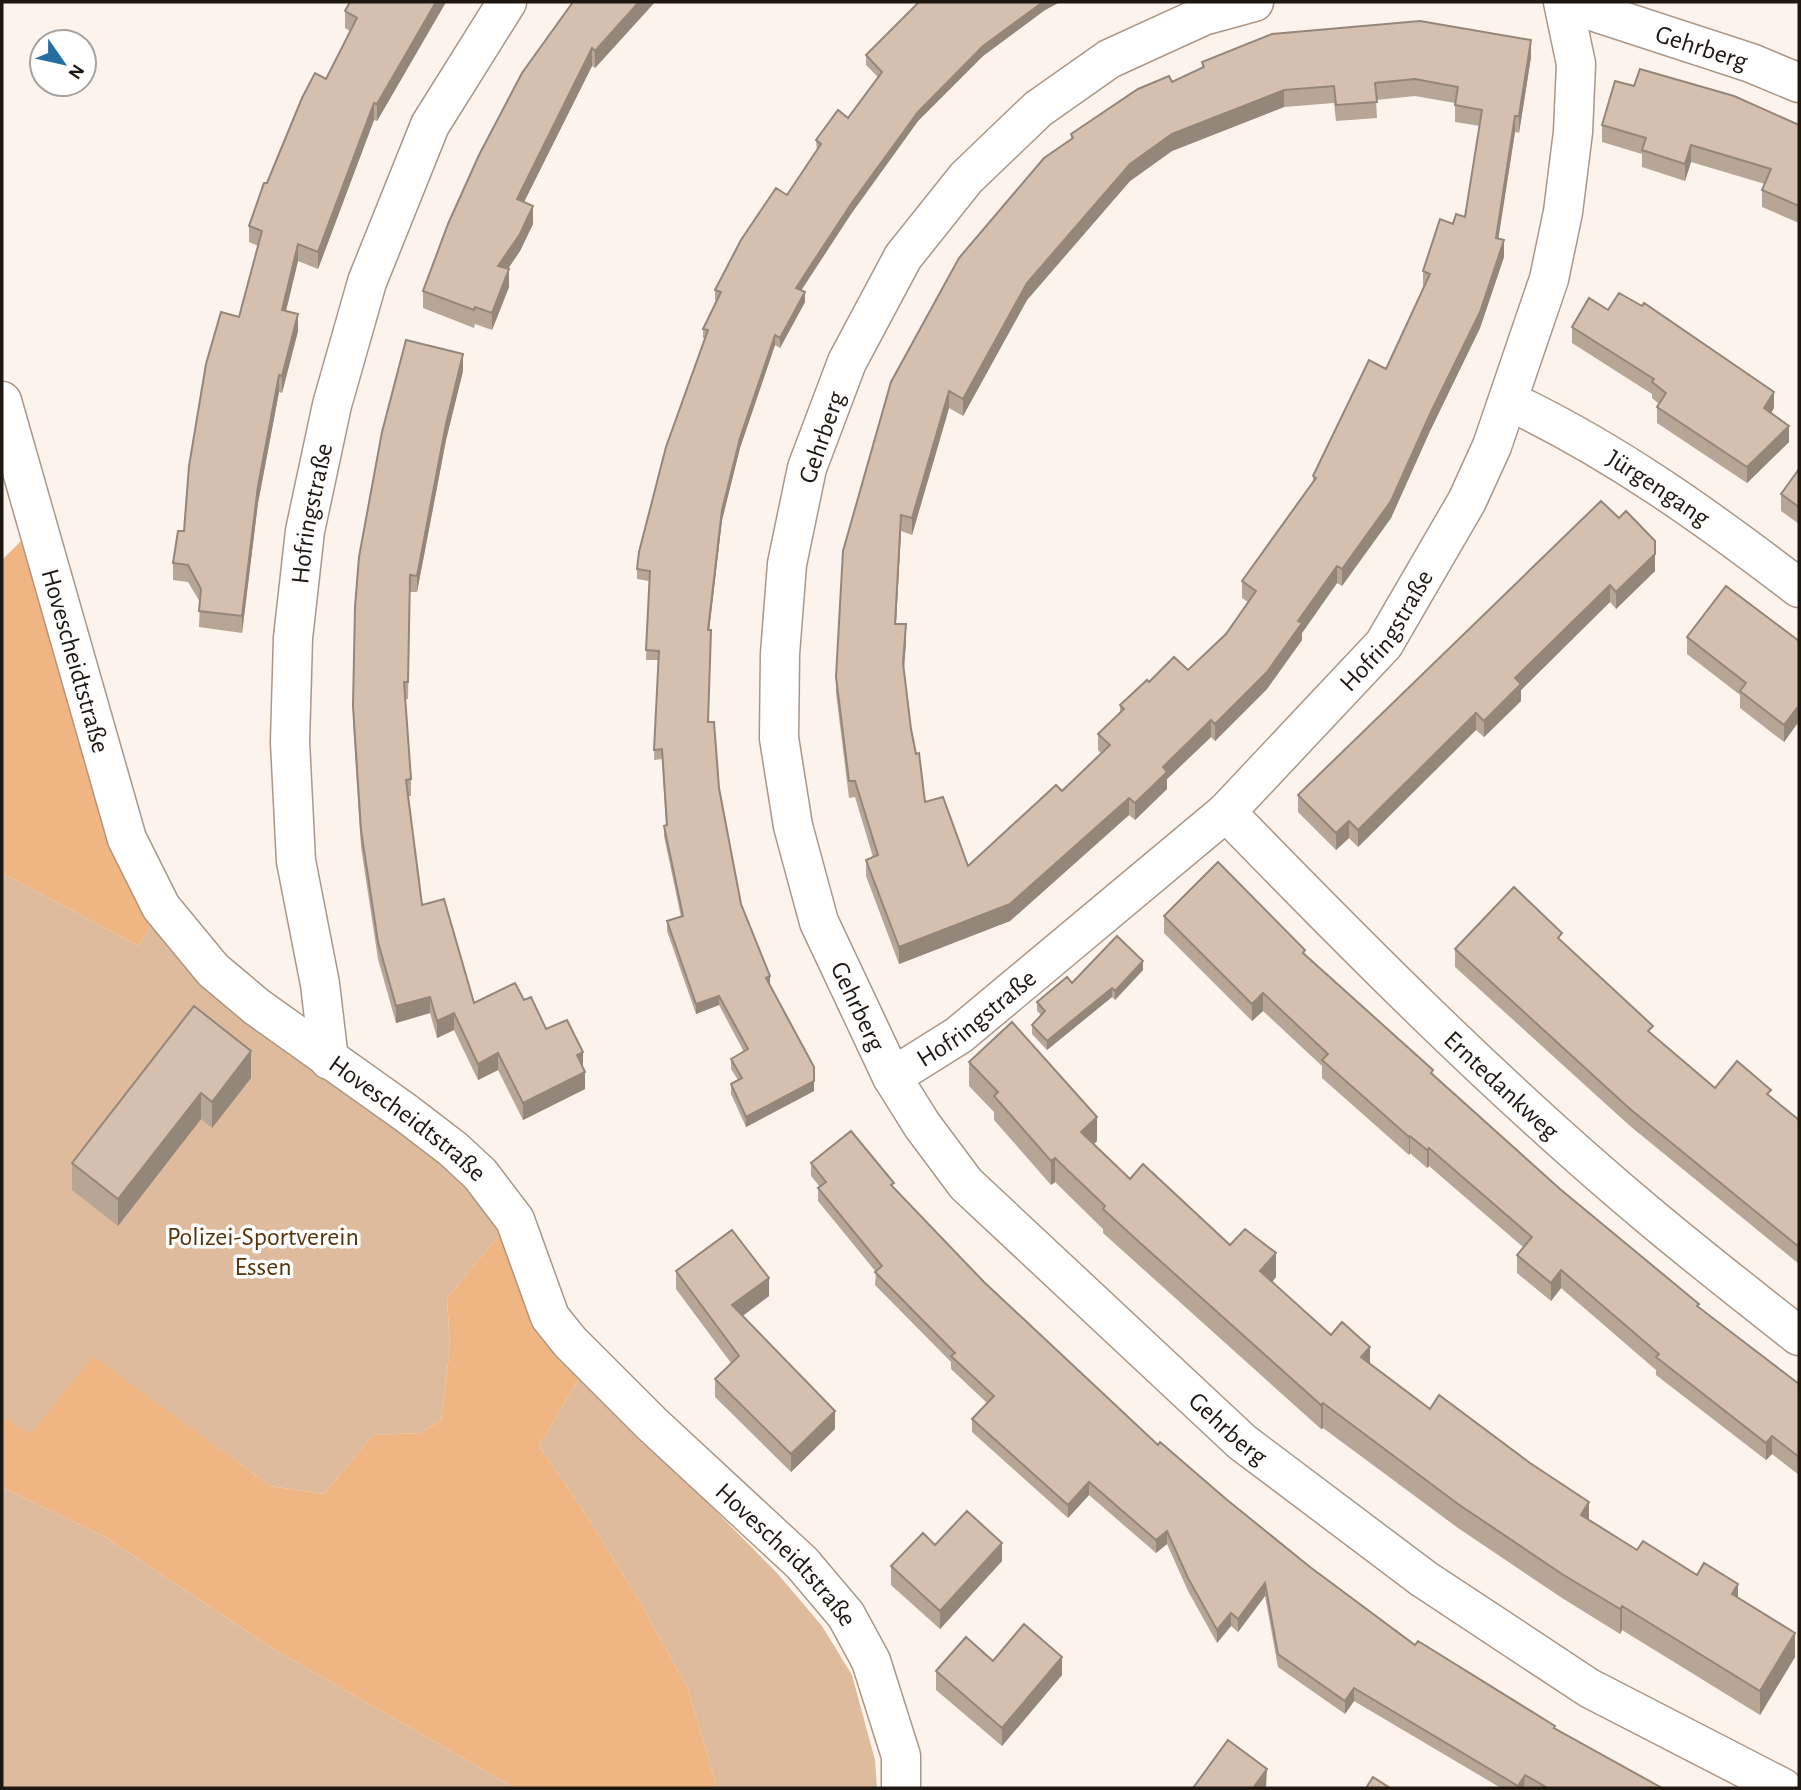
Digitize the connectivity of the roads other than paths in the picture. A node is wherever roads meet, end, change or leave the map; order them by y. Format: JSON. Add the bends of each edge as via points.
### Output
{"nodes":[{"id":1,"x":507,"y":2,"type":"edge"},
{"id":2,"x":1254,"y":2,"type":"edge"},
{"id":3,"x":1564,"y":2,"type":"edge"},
{"id":4,"x":1799,"y":83,"type":"edge"},
{"id":5,"x":2,"y":401,"type":"edge"},
{"id":6,"x":1509,"y":401,"type":"junction"},
{"id":7,"x":1799,"y":589,"type":"edge"},
{"id":8,"x":1226,"y":812,"type":"junction"},
{"id":9,"x":329,"y":1060,"type":"junction"},
{"id":10,"x":892,"y":1077,"type":"junction"},
{"id":11,"x":1799,"y":1336,"type":"edge"},
{"id":12,"x":901,"y":1788,"type":"edge"},
{"id":13,"x":1783,"y":1788,"type":"edge"}],
"edges":[{"from":1,"to":9,"type":"street","name":"Hofringstraße","via":[[430,125],[367,282],[332,405],[305,531],[293,638],[290,742],[296,861],[320,984]]},
{"from":2,"to":10,"type":"street","name":"Gehrberg","via":[[1203,16],[1109,59],[1038,109],[966,178],[904,257],[847,362],[807,468],[787,564],[779,738],[793,826],[819,922]]},
{"from":3,"to":4,"type":"street","name":"Gehrberg"},
{"from":3,"to":6,"type":"street","name":"Hofringstraße","via":[[1576,64],[1563,212],[1549,279]]},
{"from":5,"to":9,"type":"street","name":"Hovescheidtstraße","via":[[127,839],[161,907],[213,970]]},
{"from":6,"to":7,"type":"street","name":"Jürgengang","via":[[1583,438],[1740,542]]},
{"from":6,"to":8,"type":"street","name":"Hofringstraße","via":[[1467,501],[1384,644]]},
{"from":8,"to":10,"type":"street","name":"Hofringstraße","via":[[960,1035]]},
{"from":8,"to":11,"type":"street","name":"Erntedankweg","via":[[1364,955],[1507,1090],[1646,1213]]},
{"from":9,"to":12,"type":"street","name":"Hovescheidtstraße","via":[[415,1120],[480,1174],[515,1220],[550,1317],[569,1342],[802,1563],[846,1615],[871,1661],[901,1756]]},
{"from":10,"to":13,"type":"street","name":"Gehrberg","via":[[966,1184],[1242,1443],[1424,1579],[1589,1688]]}]}
